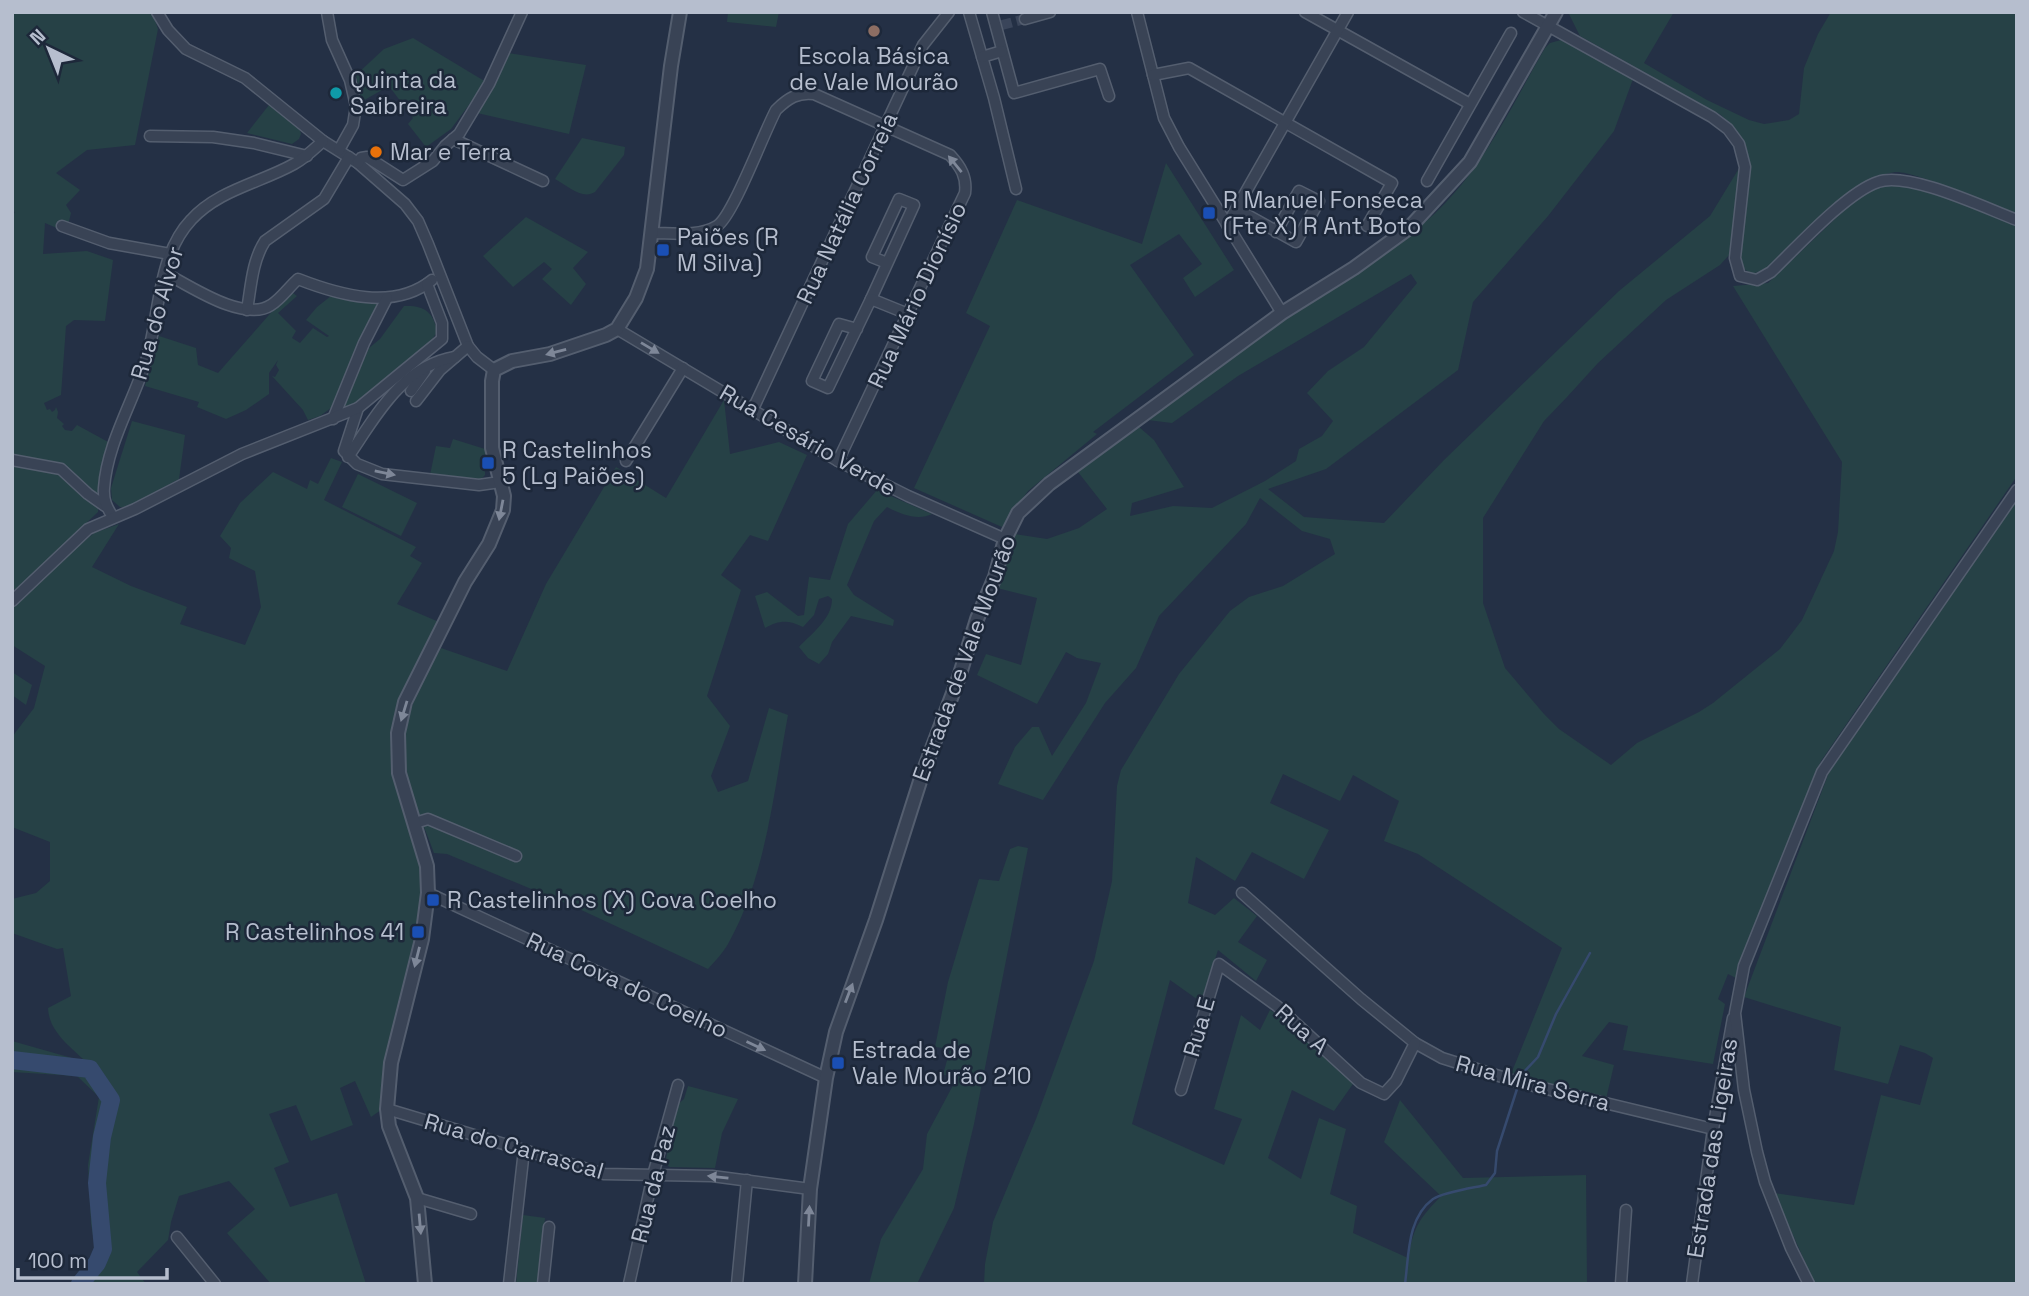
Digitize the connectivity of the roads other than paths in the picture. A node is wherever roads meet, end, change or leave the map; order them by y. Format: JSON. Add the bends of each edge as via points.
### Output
{"nodes":[{"id":1,"x":157,"y":12,"type":"edge"},
{"id":2,"x":327,"y":12,"type":"edge"},
{"id":3,"x":522,"y":12,"type":"edge"},
{"id":4,"x":680,"y":12,"type":"edge"},
{"id":5,"x":949,"y":12,"type":"edge"},
{"id":6,"x":968,"y":12,"type":"edge"},
{"id":7,"x":992,"y":12,"type":"edge"},
{"id":8,"x":1050,"y":12,"type":"edge"},
{"id":9,"x":1137,"y":12,"type":"edge"},
{"id":10,"x":1304,"y":12,"type":"edge"},
{"id":11,"x":1348,"y":12,"type":"edge"},
{"id":12,"x":1523,"y":12,"type":"edge"},
{"id":13,"x":1556,"y":12,"type":"edge"},
{"id":14,"x":1025,"y":19,"type":"dead end"},
{"id":15,"x":1549,"y":27,"type":"junction"},
{"id":16,"x":1337,"y":31,"type":"junction"},
{"id":17,"x":1511,"y":33,"type":"dead end"},
{"id":18,"x":1002,"y":51,"type":"junction"},
{"id":19,"x":982,"y":57,"type":"junction"},
{"id":20,"x":1153,"y":75,"type":"junction"},
{"id":21,"x":1109,"y":96,"type":"dead end"},
{"id":22,"x":1470,"y":104,"type":"junction"},
{"id":23,"x":1287,"y":123,"type":"junction"},
{"id":24,"x":885,"y":127,"type":"junction"},
{"id":25,"x":150,"y":136,"type":"dead end"},
{"id":26,"x":453,"y":139,"type":"junction"},
{"id":27,"x":323,"y":141,"type":"junction"},
{"id":28,"x":339,"y":150,"type":"junction"},
{"id":29,"x":307,"y":156,"type":"junction"},
{"id":30,"x":354,"y":160,"type":"junction"},
{"id":31,"x":543,"y":181,"type":"dead end"},
{"id":32,"x":1427,"y":181,"type":"dead end"},
{"id":33,"x":1016,"y":189,"type":"dead end"},
{"id":34,"x":1238,"y":210,"type":"junction"},
{"id":35,"x":2017,"y":220,"type":"edge"},
{"id":36,"x":1227,"y":225,"type":"junction"},
{"id":37,"x":62,"y":226,"type":"dead end"},
{"id":38,"x":1367,"y":226,"type":"dead end"},
{"id":39,"x":1276,"y":232,"type":"junction"},
{"id":40,"x":652,"y":233,"type":"junction"},
{"id":41,"x":170,"y":254,"type":"junction"},
{"id":42,"x":887,"y":263,"type":"junction"},
{"id":43,"x":166,"y":274,"type":"junction"},
{"id":44,"x":440,"y":274,"type":"junction"},
{"id":45,"x":428,"y":284,"type":"junction"},
{"id":46,"x":387,"y":298,"type":"junction"},
{"id":47,"x":871,"y":299,"type":"junction"},
{"id":48,"x":247,"y":310,"type":"junction"},
{"id":49,"x":1282,"y":313,"type":"junction"},
{"id":50,"x":908,"y":314,"type":"junction"},
{"id":51,"x":617,"y":328,"type":"junction"},
{"id":52,"x":857,"y":329,"type":"junction"},
{"id":53,"x":468,"y":346,"type":"junction"},
{"id":54,"x":455,"y":357,"type":"junction"},
{"id":55,"x":428,"y":368,"type":"junction"},
{"id":56,"x":683,"y":368,"type":"junction"},
{"id":57,"x":494,"y":370,"type":"junction"},
{"id":58,"x":411,"y":391,"type":"dead end"},
{"id":59,"x":416,"y":401,"type":"dead end"},
{"id":60,"x":358,"y":408,"type":"junction"},
{"id":61,"x":753,"y":410,"type":"junction"},
{"id":62,"x":333,"y":419,"type":"junction"},
{"id":63,"x":348,"y":457,"type":"junction"},
{"id":64,"x":12,"y":460,"type":"edge"},
{"id":65,"x":626,"y":461,"type":"dead end"},
{"id":66,"x":838,"y":461,"type":"junction"},
{"id":67,"x":500,"y":482,"type":"junction"},
{"id":68,"x":2017,"y":490,"type":"edge"},
{"id":69,"x":105,"y":506,"type":"junction"},
{"id":70,"x":113,"y":517,"type":"junction"},
{"id":71,"x":1006,"y":539,"type":"junction"},
{"id":72,"x":12,"y":601,"type":"edge"},
{"id":73,"x":415,"y":823,"type":"junction"},
{"id":74,"x":516,"y":856,"type":"dead end"},
{"id":75,"x":428,"y":893,"type":"junction"},
{"id":76,"x":1242,"y":893,"type":"dead end"},
{"id":77,"x":1219,"y":964,"type":"joint"},
{"id":78,"x":1735,"y":1013,"type":"junction"},
{"id":79,"x":1415,"y":1043,"type":"junction"},
{"id":80,"x":826,"y":1078,"type":"junction"},
{"id":81,"x":678,"y":1085,"type":"dead end"},
{"id":82,"x":1181,"y":1090,"type":"dead end"},
{"id":83,"x":387,"y":1108,"type":"junction"},
{"id":84,"x":1713,"y":1129,"type":"junction"},
{"id":85,"x":524,"y":1150,"type":"junction"},
{"id":86,"x":653,"y":1175,"type":"junction"},
{"id":87,"x":747,"y":1181,"type":"junction"},
{"id":88,"x":810,"y":1189,"type":"junction"},
{"id":89,"x":417,"y":1198,"type":"junction"},
{"id":90,"x":1626,"y":1210,"type":"dead end"},
{"id":91,"x":471,"y":1214,"type":"dead end"},
{"id":92,"x":549,"y":1227,"type":"dead end"},
{"id":93,"x":177,"y":1237,"type":"dead end"},
{"id":94,"x":215,"y":1284,"type":"edge"},
{"id":95,"x":425,"y":1284,"type":"edge"},
{"id":96,"x":509,"y":1284,"type":"edge"},
{"id":97,"x":543,"y":1284,"type":"edge"},
{"id":98,"x":629,"y":1284,"type":"edge"},
{"id":99,"x":737,"y":1284,"type":"edge"},
{"id":100,"x":805,"y":1284,"type":"edge"},
{"id":101,"x":1621,"y":1284,"type":"edge"},
{"id":102,"x":1692,"y":1284,"type":"edge"},
{"id":103,"x":1809,"y":1284,"type":"edge"}],
"edges":[{"from":1,"to":27,"type":"street","via":[[186,49],[245,79]]},
{"from":2,"to":28,"type":"street","via":[[356,106],[353,125]]},
{"from":3,"to":26,"type":"street","via":[[489,84]]},
{"from":4,"to":40,"type":"street"},
{"from":5,"to":24,"type":"street","name":"Rua Natália Correia","via":[[923,45]]},
{"from":6,"to":19,"type":"street"},
{"from":7,"to":18,"type":"street","via":[[999,25]]},
{"from":8,"to":14,"type":"street"},
{"from":9,"to":20,"type":"street"},
{"from":10,"to":16,"type":"street"},
{"from":11,"to":16,"type":"street"},
{"from":12,"to":15,"type":"street"},
{"from":13,"to":15,"type":"street","name":"Estrada de Vale Mourão"},
{"from":15,"to":35,"type":"street","via":[[1712,117],[1739,144],[1745,167],[1735,258],[1740,276],[1757,279],[1771,272],[1855,194],[1879,181],[1903,179]]},
{"from":15,"to":49,"type":"street","name":"Estrada de Vale Mourão","via":[[1470,162],[1436,201],[1392,242]]},
{"from":16,"to":22,"type":"street"},
{"from":16,"to":23,"type":"street"},
{"from":17,"to":22,"type":"street"},
{"from":18,"to":19,"type":"street"},
{"from":18,"to":21,"type":"street","via":[[1014,93],[1101,69]]},
{"from":19,"to":33,"type":"street"},
{"from":20,"to":23,"type":"street","via":[[1189,68]]},
{"from":20,"to":36,"type":"street","via":[[1164,118]]},
{"from":22,"to":32,"type":"street"},
{"from":23,"to":34,"type":"street"},
{"from":23,"to":38,"type":"street","via":[[1392,183]]},
{"from":24,"to":40,"type":"street","via":[[814,94],[790,98],[776,110],[719,225],[703,232]]},
{"from":50,"to":24,"type":"street","name":"Rua Mário Dionísio","one_way":true,"via":[[965,193],[966,181],[950,155]]},
{"from":24,"to":61,"type":"street","name":"Rua Natália Correia"},
{"from":25,"to":29,"type":"street","via":[[254,143]]},
{"from":26,"to":30,"type":"street","via":[[433,161],[403,180],[367,157]]},
{"from":26,"to":31,"type":"street"},
{"from":27,"to":28,"type":"street"},
{"from":27,"to":29,"type":"street","name":"Rua do Alvor"},
{"from":28,"to":30,"type":"street"},
{"from":29,"to":41,"type":"street","name":"Rua do Alvor","via":[[198,212]]},
{"from":30,"to":44,"type":"street","via":[[418,221]]},
{"from":30,"to":48,"type":"street","via":[[324,199],[265,242],[256,260]]},
{"from":34,"to":36,"type":"street"},
{"from":34,"to":39,"type":"street"},
{"from":36,"to":49,"type":"street"},
{"from":37,"to":41,"type":"street","via":[[109,243]]},
{"from":39,"to":39,"type":"street","via":[[1296,242],[1319,201],[1299,191]]},
{"from":40,"to":51,"type":"street","via":[[644,281]]},
{"from":41,"to":43,"type":"street","name":"Rua do Alvor"},
{"from":42,"to":42,"type":"street","via":[[915,205],[899,199],[872,257]]},
{"from":42,"to":47,"type":"street"},
{"from":43,"to":48,"type":"street"},
{"from":43,"to":69,"type":"street","name":"Rua do Alvor","via":[[145,363],[110,457]]},
{"from":44,"to":45,"type":"street"},
{"from":44,"to":53,"type":"street"},
{"from":45,"to":46,"type":"street"},
{"from":45,"to":60,"type":"street","via":[[442,323],[442,339]]},
{"from":46,"to":48,"type":"street","via":[[331,291],[298,279],[270,306]]},
{"from":46,"to":62,"type":"street"},
{"from":47,"to":50,"type":"street"},
{"from":47,"to":52,"type":"street"},
{"from":49,"to":71,"type":"street","name":"Estrada de Vale Mourão","via":[[1036,494],[1018,513]]},
{"from":50,"to":66,"type":"street","name":"Rua Mário Dionísio"},
{"from":51,"to":56,"type":"street","name":"Rua Cesário Verde","one_way":true},
{"from":51,"to":57,"type":"street","one_way":true,"via":[[596,340],[512,361]]},
{"from":52,"to":52,"type":"street","via":[[828,388],[812,381],[839,324]]},
{"from":53,"to":54,"type":"street"},
{"from":53,"to":57,"type":"street"},
{"from":54,"to":55,"type":"street"},
{"from":54,"to":59,"type":"street"},
{"from":55,"to":58,"type":"street"},
{"from":55,"to":63,"type":"street","via":[[397,388]]},
{"from":56,"to":61,"type":"street","name":"Rua Cesário Verde"},
{"from":56,"to":65,"type":"street"},
{"from":57,"to":67,"type":"street","via":[[492,448]]},
{"from":60,"to":62,"type":"street"},
{"from":60,"to":63,"type":"street","via":[[344,451]]},
{"from":61,"to":66,"type":"street","name":"Rua Cesário Verde"},
{"from":62,"to":70,"type":"street","via":[[242,454]]},
{"from":63,"to":67,"type":"street","one_way":true,"via":[[382,474],[479,485]]},
{"from":64,"to":69,"type":"street","via":[[61,469]]},
{"from":66,"to":71,"type":"street","name":"Rua Cesário Verde"},
{"from":67,"to":73,"type":"street","one_way":true,"via":[[504,496],[498,523],[405,702],[397,761]]},
{"from":68,"to":78,"type":"street","name":"Estrada das Ligeiras","via":[[1822,772],[1744,966]]},
{"from":69,"to":70,"type":"street"},
{"from":70,"to":72,"type":"street","via":[[88,529]]},
{"from":80,"to":71,"type":"street","name":"Estrada de Vale Mourão","one_way":true,"via":[[842,1011]]},
{"from":73,"to":74,"type":"street","via":[[428,819]]},
{"from":73,"to":75,"type":"street"},
{"from":75,"to":80,"type":"street","name":"Rua Cova do Coelho","one_way":true},
{"from":75,"to":83,"type":"street","one_way":true,"via":[[422,939],[391,1063]]},
{"from":76,"to":79,"type":"street","name":"Rua Mira Serra"},
{"from":77,"to":79,"type":"street","name":"Rua A","via":[[1277,1006],[1361,1083],[1384,1094],[1396,1081]]},
{"from":77,"to":82,"type":"street","name":"Rua E"},
{"from":78,"to":84,"type":"street","name":"Estrada das Ligeiras"},
{"from":78,"to":103,"type":"street","via":[[1744,1090],[1760,1162]]},
{"from":79,"to":84,"type":"street","name":"Rua Mira Serra","via":[[1473,1070]]},
{"from":80,"to":88,"type":"street","name":"Estrada de Vale Mourão"},
{"from":81,"to":86,"type":"street","name":"Rua da Paz"},
{"from":83,"to":85,"type":"street","name":"Rua do Carrascal"},
{"from":83,"to":89,"type":"street","via":[[389,1126]]},
{"from":84,"to":102,"type":"street","name":"Estrada das Ligeiras"},
{"from":85,"to":86,"type":"street","name":"Rua do Carrascal","via":[[604,1174]]},
{"from":85,"to":96,"type":"street"},
{"from":87,"to":86,"type":"street","name":"Rua do Carrascal","one_way":true},
{"from":86,"to":98,"type":"street","name":"Rua da Paz"},
{"from":87,"to":88,"type":"street","name":"Rua do Carrascal"},
{"from":87,"to":99,"type":"street"},
{"from":100,"to":88,"type":"street","name":"Estrada de Vale Mourão","one_way":true},
{"from":89,"to":91,"type":"street"},
{"from":89,"to":95,"type":"street","one_way":true},
{"from":90,"to":101,"type":"street"},
{"from":92,"to":97,"type":"street"},
{"from":93,"to":94,"type":"street"}]}
